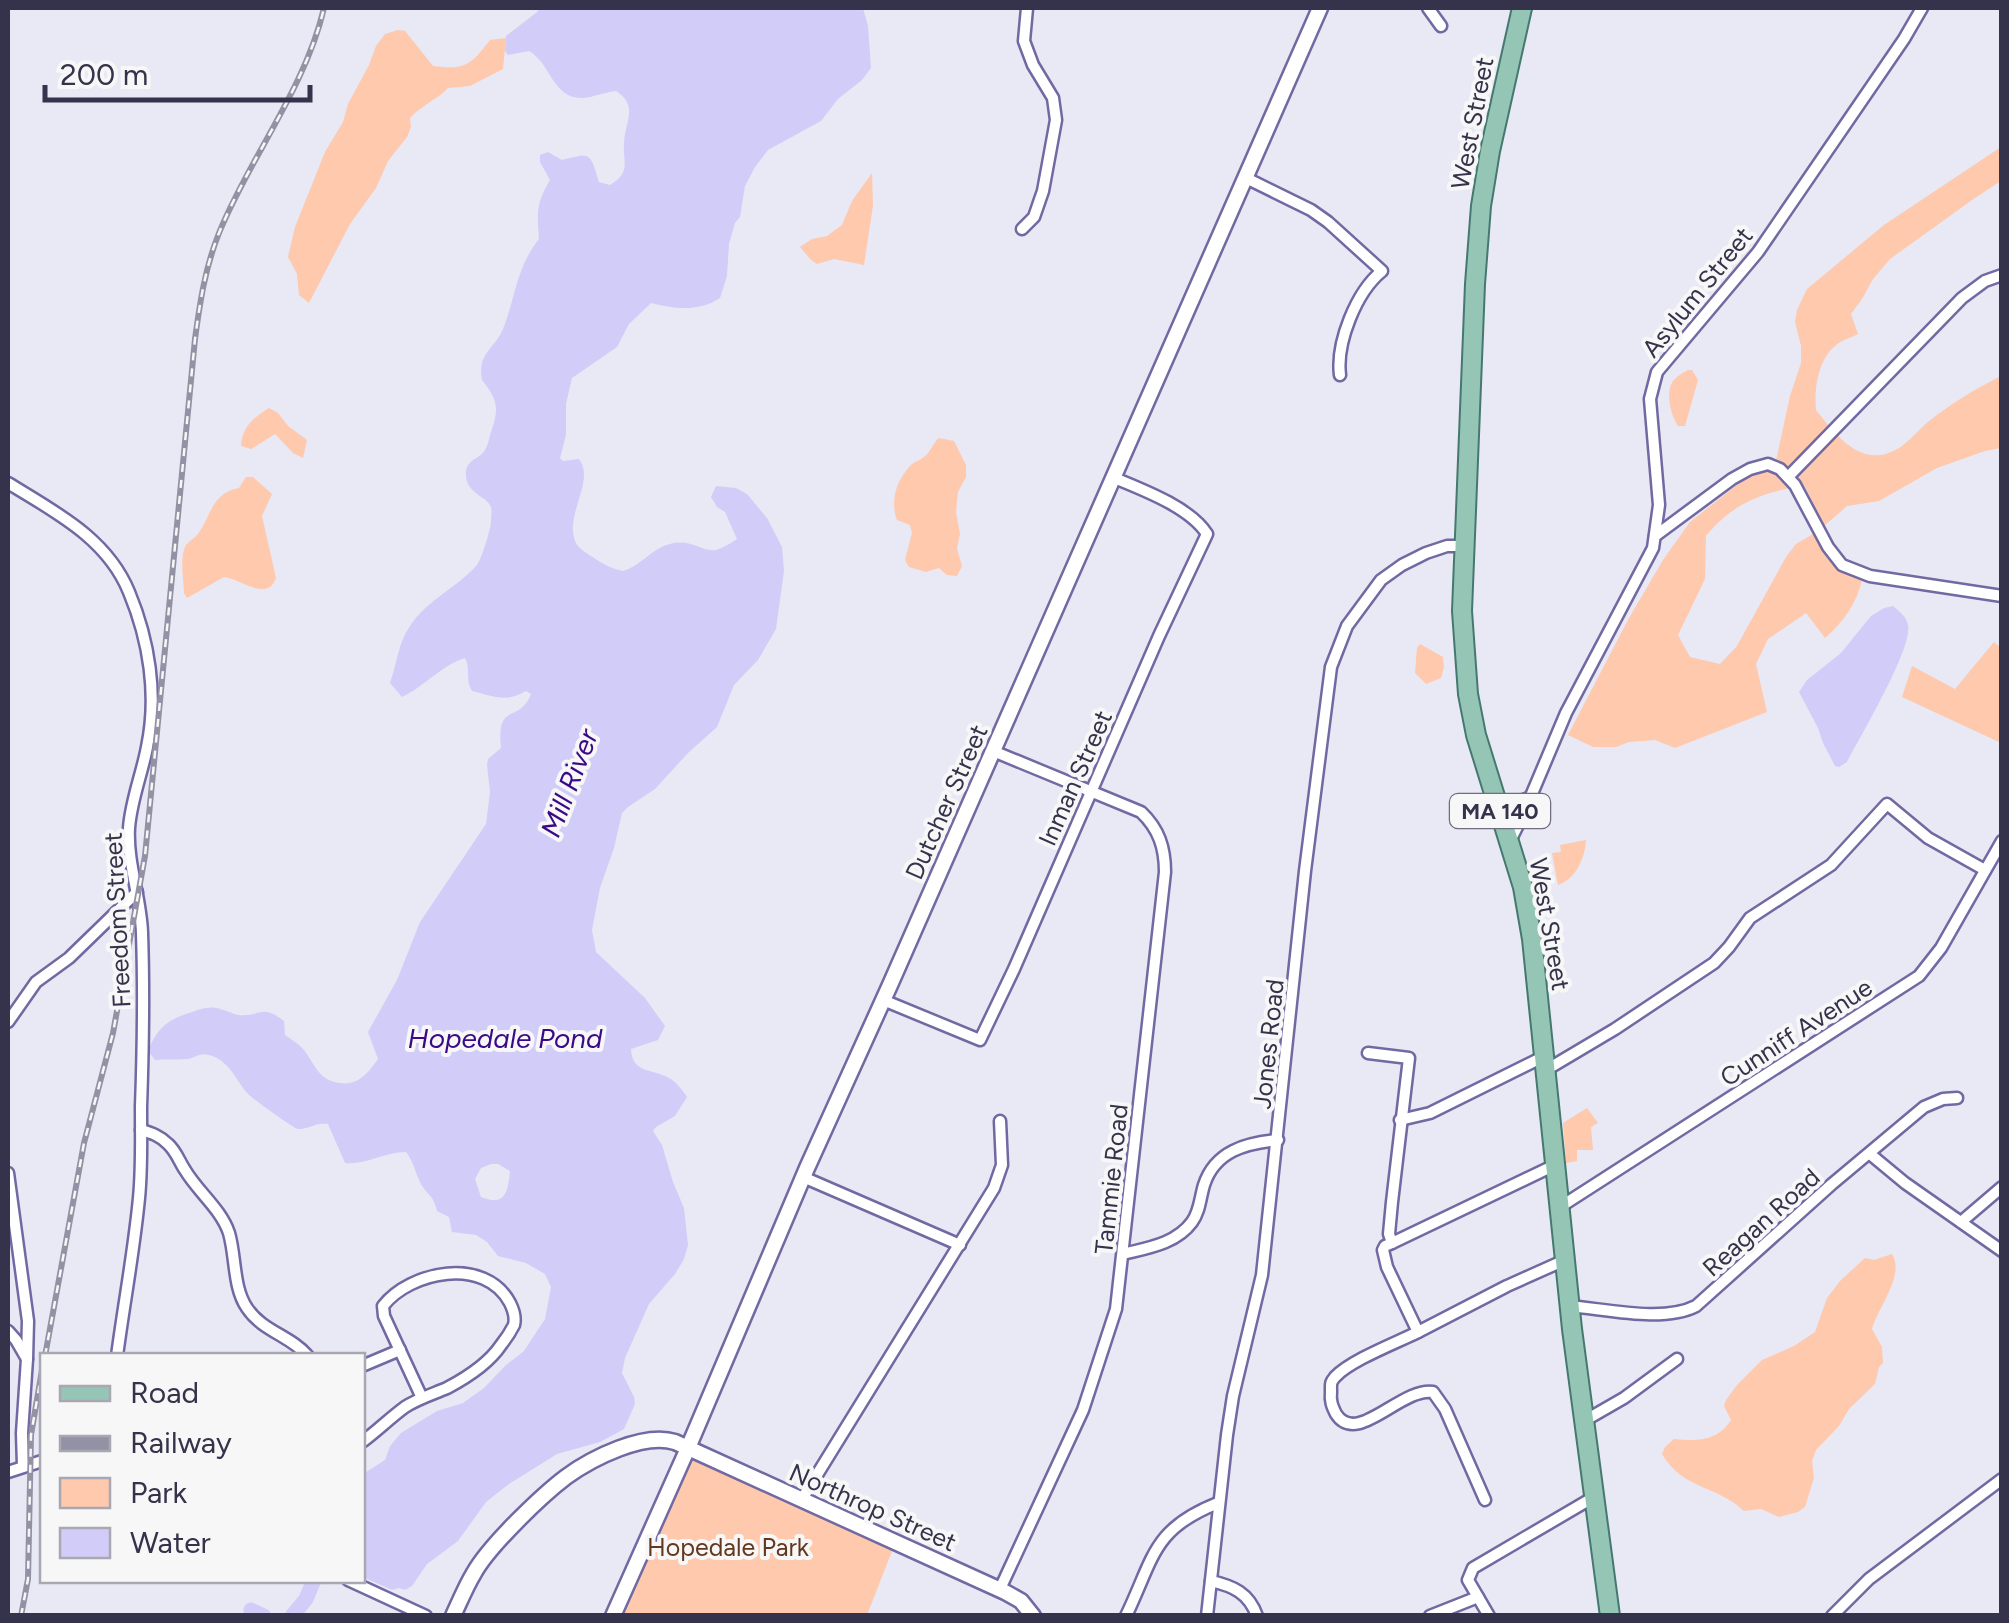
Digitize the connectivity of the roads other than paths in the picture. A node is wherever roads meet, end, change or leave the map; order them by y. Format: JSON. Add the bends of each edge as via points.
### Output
{"nodes":[{"id":1,"x":1027,"y":8,"type":"edge"},
{"id":2,"x":1320,"y":8,"type":"edge"},
{"id":3,"x":1428,"y":8,"type":"edge"},
{"id":4,"x":1522,"y":8,"type":"edge"},
{"id":5,"x":1922,"y":8,"type":"edge"},
{"id":6,"x":1441,"y":26,"type":"dead end"},
{"id":7,"x":1244,"y":177,"type":"junction"},
{"id":8,"x":1022,"y":228,"type":"dead end"},
{"id":9,"x":2002,"y":275,"type":"edge"},
{"id":10,"x":1340,"y":375,"type":"dead end"},
{"id":11,"x":1112,"y":477,"type":"junction"},
{"id":12,"x":1788,"y":477,"type":"junction"},
{"id":13,"x":8,"y":483,"type":"edge"},
{"id":14,"x":1655,"y":536,"type":"junction"},
{"id":15,"x":1465,"y":546,"type":"junction"},
{"id":16,"x":2002,"y":596,"type":"edge"},
{"id":17,"x":992,"y":751,"type":"junction"},
{"id":18,"x":1091,"y":792,"type":"junction"},
{"id":19,"x":1529,"y":798,"type":"junction"},
{"id":20,"x":1497,"y":803,"type":"junction"},
{"id":21,"x":2002,"y":840,"type":"edge"},
{"id":22,"x":1510,"y":841,"type":"junction"},
{"id":23,"x":1984,"y":870,"type":"junction"},
{"id":24,"x":137,"y":892,"type":"junction"},
{"id":25,"x":883,"y":1000,"type":"junction"},
{"id":26,"x":8,"y":1022,"type":"edge"},
{"id":27,"x":1368,"y":1053,"type":"dead end"},
{"id":28,"x":1546,"y":1063,"type":"junction"},
{"id":29,"x":1957,"y":1098,"type":"dead end"},
{"id":30,"x":1000,"y":1120,"type":"dead end"},
{"id":31,"x":1400,"y":1120,"type":"junction"},
{"id":32,"x":141,"y":1130,"type":"junction"},
{"id":33,"x":1278,"y":1140,"type":"junction"},
{"id":34,"x":1870,"y":1154,"type":"junction"},
{"id":35,"x":1555,"y":1164,"type":"junction"},
{"id":36,"x":8,"y":1173,"type":"edge"},
{"id":37,"x":804,"y":1177,"type":"junction"},
{"id":38,"x":2002,"y":1187,"type":"edge"},
{"id":39,"x":1560,"y":1207,"type":"junction"},
{"id":40,"x":1960,"y":1222,"type":"junction"},
{"id":41,"x":1392,"y":1242,"type":"junction"},
{"id":42,"x":960,"y":1244,"type":"junction"},
{"id":43,"x":2002,"y":1251,"type":"edge"},
{"id":44,"x":1123,"y":1254,"type":"junction"},
{"id":45,"x":1565,"y":1260,"type":"junction"},
{"id":46,"x":1569,"y":1306,"type":"junction"},
{"id":47,"x":8,"y":1331,"type":"edge"},
{"id":48,"x":1418,"y":1332,"type":"junction"},
{"id":49,"x":400,"y":1350,"type":"junction"},
{"id":50,"x":118,"y":1353,"type":"edge"},
{"id":51,"x":305,"y":1353,"type":"edge"},
{"id":52,"x":27,"y":1359,"type":"junction"},
{"id":53,"x":1678,"y":1359,"type":"dead end"},
{"id":54,"x":365,"y":1365,"type":"edge"},
{"id":55,"x":422,"y":1398,"type":"junction"},
{"id":56,"x":1584,"y":1422,"type":"junction"},
{"id":57,"x":365,"y":1440,"type":"edge"},
{"id":58,"x":688,"y":1448,"type":"junction"},
{"id":59,"x":40,"y":1462,"type":"edge"},
{"id":60,"x":23,"y":1466,"type":"junction"},
{"id":61,"x":8,"y":1472,"type":"edge"},
{"id":62,"x":2002,"y":1479,"type":"edge"},
{"id":63,"x":1594,"y":1497,"type":"junction"},
{"id":64,"x":802,"y":1500,"type":"junction"},
{"id":65,"x":1485,"y":1500,"type":"dead end"},
{"id":66,"x":1218,"y":1503,"type":"junction"},
{"id":67,"x":1211,"y":1581,"type":"junction"},
{"id":68,"x":354,"y":1583,"type":"edge"},
{"id":69,"x":1000,"y":1589,"type":"junction"},
{"id":70,"x":1478,"y":1596,"type":"junction"},
{"id":71,"x":426,"y":1616,"type":"edge"},
{"id":72,"x":454,"y":1616,"type":"edge"},
{"id":73,"x":613,"y":1616,"type":"edge"},
{"id":74,"x":1033,"y":1616,"type":"edge"},
{"id":75,"x":1126,"y":1616,"type":"edge"},
{"id":76,"x":1207,"y":1616,"type":"edge"},
{"id":77,"x":1257,"y":1616,"type":"edge"},
{"id":78,"x":1430,"y":1616,"type":"edge"},
{"id":79,"x":1489,"y":1616,"type":"edge"},
{"id":80,"x":1610,"y":1616,"type":"edge"},
{"id":81,"x":1832,"y":1616,"type":"edge"}],
"edges":[{"from":1,"to":8,"type":"street","via":[[1026,50],[1053,98],[1056,120],[1043,191],[1034,217]]},
{"from":2,"to":7,"type":"street","name":"Dutcher Street"},
{"from":3,"to":6,"type":"street"},
{"from":4,"to":15,"type":"main road","name":"West Street","number":"MA 140","via":[[1481,206]]},
{"from":5,"to":14,"type":"street","name":"Asylum Street","via":[[1758,252],[1657,372],[1650,399]]},
{"from":7,"to":10,"type":"street","via":[[1311,210],[1382,272],[1366,286],[1352,316]]},
{"from":7,"to":11,"type":"street","name":"Dutcher Street"},
{"from":9,"to":12,"type":"street","via":[[1962,298]]},
{"from":11,"to":17,"type":"street","name":"Dutcher Street"},
{"from":11,"to":18,"type":"street","name":"Inman Street","via":[[1173,506],[1207,534]]},
{"from":12,"to":14,"type":"street","via":[[1768,464],[1750,469]]},
{"from":12,"to":16,"type":"street","via":[[1842,565],[1870,576]]},
{"from":13,"to":24,"type":"street","name":"Freedom Street","via":[[96,542],[122,576],[142,628],[151,696],[129,830]]},
{"from":14,"to":19,"type":"street","name":"Asylum Street"},
{"from":15,"to":20,"type":"main road","name":"West Street","number":"MA 140","via":[[1468,694]]},
{"from":15,"to":33,"type":"street","name":"Jones Road","via":[[1426,553],[1381,580],[1347,626],[1331,667]]},
{"from":17,"to":18,"type":"street","name":"Tammie Road"},
{"from":17,"to":25,"type":"street","name":"Dutcher Street"},
{"from":18,"to":25,"type":"street","name":"Inman Street","via":[[980,1040]]},
{"from":18,"to":44,"type":"street","name":"Tammie Road","via":[[1145,815],[1164,858]]},
{"from":19,"to":20,"type":"street"},
{"from":19,"to":22,"type":"street","name":"Asylum Street"},
{"from":20,"to":22,"type":"main road","name":"West Street","number":"MA 140"},
{"from":21,"to":23,"type":"street","name":"Cunniff Avenue"},
{"from":22,"to":28,"type":"main road","name":"West Street","number":"MA 140","via":[[1532,939]]},
{"from":23,"to":28,"type":"street","via":[[1928,838],[1887,804],[1831,865],[1750,918],[1714,963],[1615,1028]]},
{"from":23,"to":39,"type":"street","name":"Cunniff Avenue","via":[[1919,976]]},
{"from":24,"to":26,"type":"street","via":[[36,982]]},
{"from":24,"to":32,"type":"street","name":"Freedom Street"},
{"from":25,"to":37,"type":"street","name":"Dutcher Street"},
{"from":27,"to":31,"type":"street","via":[[1409,1058]]},
{"from":28,"to":31,"type":"street","via":[[1508,1072],[1430,1113]]},
{"from":28,"to":35,"type":"main road","name":"West Street","number":"MA 140"},
{"from":29,"to":34,"type":"street","name":"Reagan Road","via":[[1924,1107]]},
{"from":30,"to":42,"type":"street","via":[[1000,1177]]},
{"from":31,"to":41,"type":"street"},
{"from":32,"to":50,"type":"street","name":"Freedom Street"},
{"from":32,"to":51,"type":"street","via":[[174,1149],[222,1217],[246,1308]]},
{"from":33,"to":44,"type":"street","via":[[1226,1154],[1210,1171],[1185,1230]]},
{"from":33,"to":66,"type":"street","name":"Jones Road","via":[[1262,1275],[1233,1396]]},
{"from":34,"to":40,"type":"street"},
{"from":34,"to":46,"type":"street","name":"Reagan Road","via":[[1688,1310],[1648,1314]]},
{"from":35,"to":39,"type":"main road","name":"West Street","number":"MA 140"},
{"from":35,"to":41,"type":"street"},
{"from":36,"to":52,"type":"street"},
{"from":37,"to":42,"type":"street"},
{"from":37,"to":58,"type":"street","name":"Dutcher Street"},
{"from":38,"to":40,"type":"street"},
{"from":39,"to":45,"type":"main road","name":"West Street","number":"MA 140"},
{"from":40,"to":43,"type":"street"},
{"from":41,"to":48,"type":"street","via":[[1382,1250],[1386,1267]]},
{"from":42,"to":64,"type":"street"},
{"from":44,"to":69,"type":"street","name":"Tammie Road","via":[[1116,1309],[1090,1394]]},
{"from":45,"to":46,"type":"main road","name":"West Street","number":"MA 140"},
{"from":45,"to":48,"type":"street"},
{"from":46,"to":56,"type":"main road","name":"West Street","number":"MA 140"},
{"from":47,"to":52,"type":"street"},
{"from":48,"to":65,"type":"street","via":[[1339,1374],[1330,1401],[1351,1426],[1422,1391],[1433,1392]]},
{"from":49,"to":54,"type":"street"},
{"from":49,"to":55,"type":"street"},
{"from":49,"to":55,"type":"street","via":[[382,1306],[414,1283],[470,1274],[500,1289],[512,1307],[514,1325],[500,1347],[460,1380]]},
{"from":52,"to":60,"type":"street"},
{"from":53,"to":56,"type":"street"},
{"from":55,"to":57,"type":"street"},
{"from":56,"to":63,"type":"main road","name":"West Street","number":"MA 140"},
{"from":58,"to":64,"type":"street","name":"Northrop Street"},
{"from":58,"to":72,"type":"street","name":"Northrop Street","via":[[648,1439],[574,1471],[485,1558]]},
{"from":58,"to":73,"type":"street","name":"Dutcher Street"},
{"from":59,"to":60,"type":"street"},
{"from":60,"to":61,"type":"street"},
{"from":62,"to":81,"type":"street","via":[[1869,1579]]},
{"from":63,"to":70,"type":"street","via":[[1473,1568],[1468,1580]]},
{"from":63,"to":80,"type":"main road","name":"West Street","number":"MA 140"},
{"from":64,"to":69,"type":"street","name":"Northrop Street"},
{"from":66,"to":67,"type":"street","name":"Jones Road"},
{"from":66,"to":75,"type":"street","via":[[1188,1516],[1164,1538]]},
{"from":67,"to":76,"type":"street","name":"Jones Road"},
{"from":67,"to":77,"type":"street","via":[[1244,1594]]},
{"from":68,"to":71,"type":"street"},
{"from":69,"to":74,"type":"street","name":"Northrop Street"},
{"from":70,"to":78,"type":"street"},
{"from":70,"to":79,"type":"street"}]}
